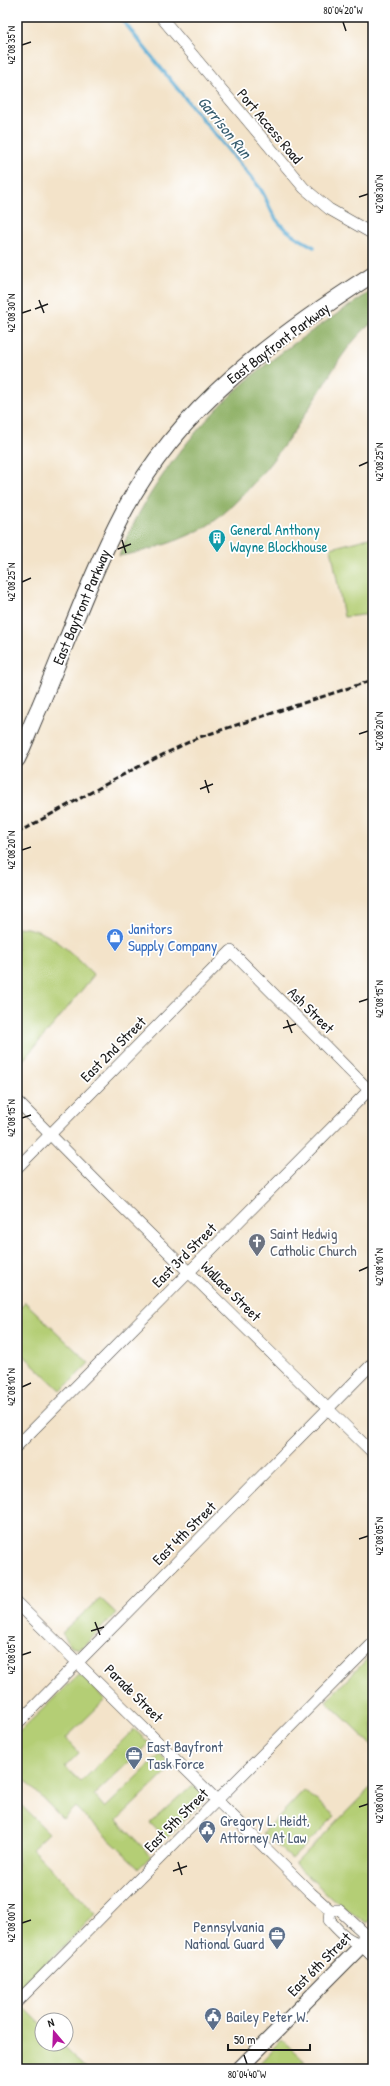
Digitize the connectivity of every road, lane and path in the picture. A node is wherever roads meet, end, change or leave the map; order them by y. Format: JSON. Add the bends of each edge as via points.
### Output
{"nodes":[{"id":1,"x":161,"y":17,"type":"edge"},
{"id":2,"x":373,"y":234,"type":"edge"},
{"id":3,"x":373,"y":274,"type":"edge"},
{"id":4,"x":373,"y":280,"type":"edge"},
{"id":5,"x":353,"y":287,"type":"junction"},
{"id":6,"x":17,"y":759,"type":"edge"},
{"id":7,"x":231,"y":951,"type":"joint"},
{"id":8,"x":371,"y":1088,"type":"edge"},
{"id":9,"x":17,"y":1101,"type":"edge"},
{"id":10,"x":51,"y":1134,"type":"junction"},
{"id":11,"x":17,"y":1168,"type":"edge"},
{"id":12,"x":190,"y":1271,"type":"junction"},
{"id":13,"x":373,"y":1363,"type":"edge"},
{"id":14,"x":328,"y":1408,"type":"junction"},
{"id":15,"x":17,"y":1446,"type":"edge"},
{"id":16,"x":373,"y":1453,"type":"edge"},
{"id":17,"x":17,"y":1603,"type":"edge"},
{"id":18,"x":373,"y":1643,"type":"edge"},
{"id":19,"x":78,"y":1662,"type":"junction"},
{"id":20,"x":17,"y":1724,"type":"edge"},
{"id":21,"x":217,"y":1799,"type":"junction"},
{"id":22,"x":373,"y":1934,"type":"edge"},
{"id":23,"x":363,"y":1944,"type":"junction"},
{"id":24,"x":373,"y":1954,"type":"edge"},
{"id":25,"x":17,"y":2002,"type":"edge"},
{"id":26,"x":239,"y":2069,"type":"edge"}],
"edges":[{"from":1,"to":2,"type":"street","name":"Port Access Road","via":[[304,188],[329,209]]},
{"from":3,"to":5,"type":"highway","name":"East Bayfront Parkway"},
{"from":4,"to":5,"type":"highway"},
{"from":5,"to":6,"type":"highway","name":"East Bayfront Parkway","via":[[255,357],[182,426],[159,455],[137,488],[110,539]]},
{"from":7,"to":8,"type":"street","name":"Ash Street"},
{"from":7,"to":10,"type":"street","name":"East 2nd Street"},
{"from":8,"to":12,"type":"street","name":"East 3rd Street"},
{"from":9,"to":10,"type":"street","name":"Wallace Street"},
{"from":10,"to":11,"type":"street","name":"East 2nd Street"},
{"from":10,"to":12,"type":"street","name":"Wallace Street"},
{"from":12,"to":14,"type":"street","name":"Wallace Street"},
{"from":12,"to":15,"type":"street","name":"East 3rd Street"},
{"from":13,"to":14,"type":"street","name":"East 4th Street"},
{"from":14,"to":16,"type":"street","name":"Wallace Street"},
{"from":14,"to":19,"type":"street","name":"East 4th Street"},
{"from":17,"to":19,"type":"street","name":"Parade Street"},
{"from":18,"to":21,"type":"street","name":"East 5th Street"},
{"from":19,"to":20,"type":"street","name":"East 4th Street"},
{"from":19,"to":21,"type":"street","name":"Parade Street"},
{"from":21,"to":23,"type":"street","name":"Parade Street","via":[[330,1910],[339,1910],[363,1932]]},
{"from":21,"to":25,"type":"street","name":"East 5th Street"},
{"from":22,"to":23,"type":"main road","name":"East 6th Street"},
{"from":23,"to":24,"type":"main road","name":"Parade Street"},
{"from":23,"to":26,"type":"main road","name":"East 6th Street"}]}
